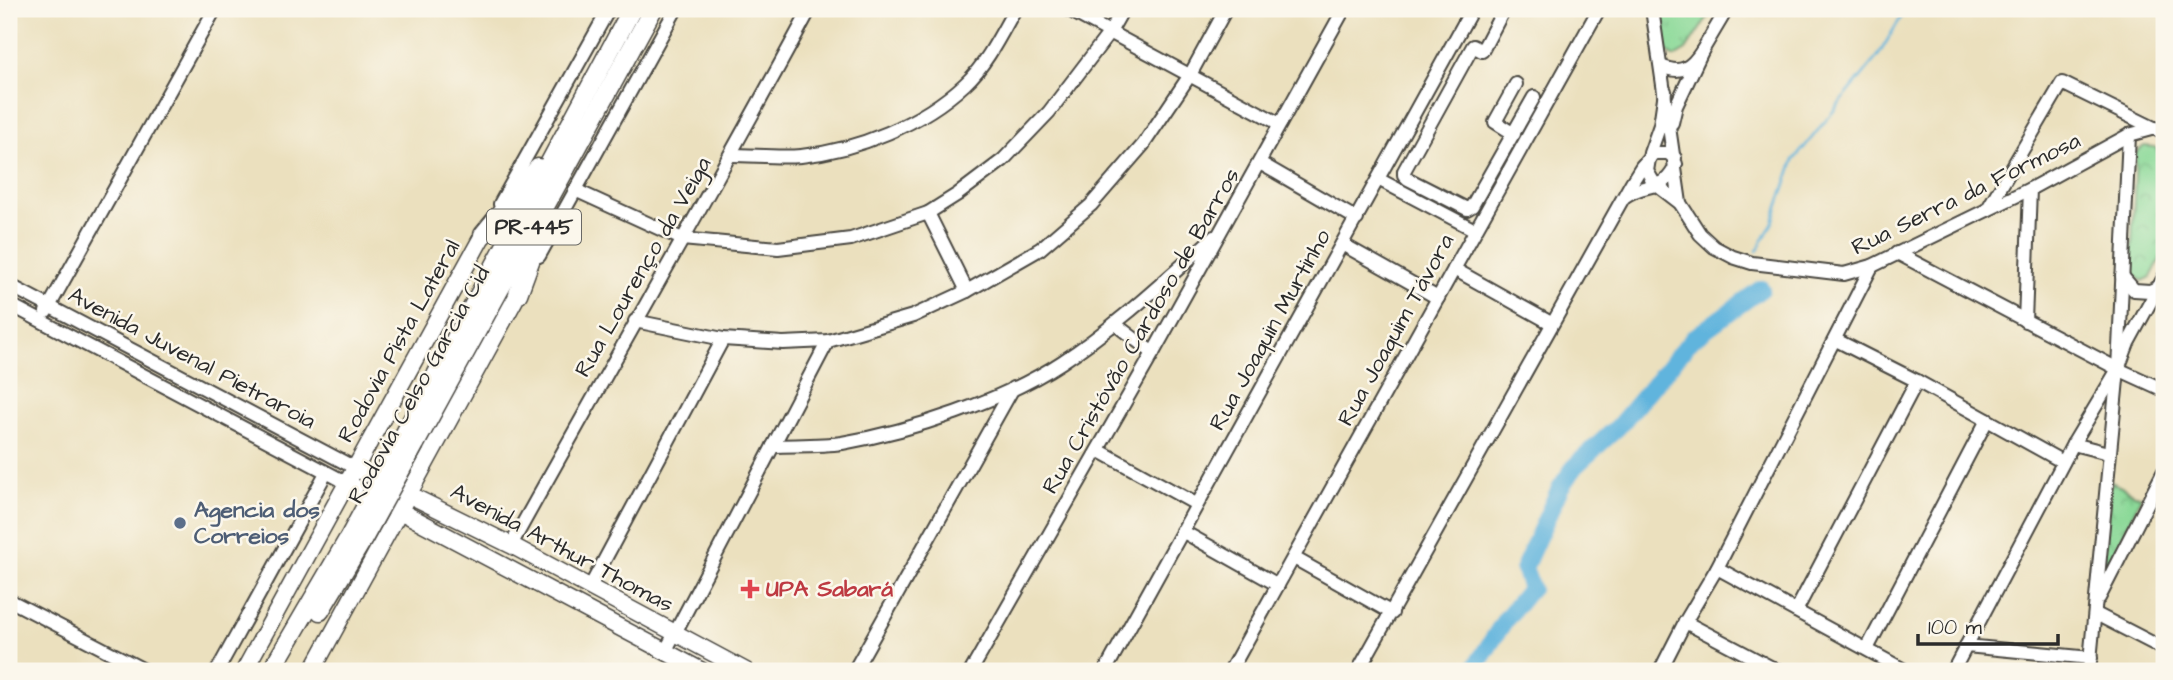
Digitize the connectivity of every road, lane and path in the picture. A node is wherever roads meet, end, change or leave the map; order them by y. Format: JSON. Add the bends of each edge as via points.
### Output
{"nodes":[{"id":1,"x":215,"y":9,"type":"edge"},
{"id":2,"x":609,"y":9,"type":"edge"},
{"id":3,"x":632,"y":9,"type":"edge"},
{"id":4,"x":653,"y":9,"type":"edge"},
{"id":5,"x":676,"y":9,"type":"edge"},
{"id":6,"x":810,"y":9,"type":"edge"},
{"id":7,"x":1015,"y":9,"type":"edge"},
{"id":8,"x":1067,"y":9,"type":"edge"},
{"id":9,"x":1123,"y":9,"type":"edge"},
{"id":10,"x":1226,"y":9,"type":"edge"},
{"id":11,"x":1344,"y":9,"type":"edge"},
{"id":12,"x":1472,"y":9,"type":"edge"},
{"id":13,"x":1599,"y":9,"type":"edge"},
{"id":14,"x":1652,"y":9,"type":"edge"},
{"id":15,"x":1727,"y":9,"type":"edge"},
{"id":16,"x":1503,"y":13,"type":"dead end"},
{"id":17,"x":1110,"y":32,"type":"junction"},
{"id":18,"x":1702,"y":51,"type":"junction"},
{"id":19,"x":1661,"y":66,"type":"junction"},
{"id":20,"x":1190,"y":75,"type":"junction"},
{"id":21,"x":1516,"y":84,"type":"dead end"},
{"id":22,"x":1665,"y":91,"type":"junction"},
{"id":23,"x":1534,"y":97,"type":"dead end"},
{"id":24,"x":1280,"y":124,"type":"junction"},
{"id":25,"x":1670,"y":130,"type":"junction"},
{"id":26,"x":2159,"y":131,"type":"edge"},
{"id":27,"x":1514,"y":134,"type":"junction"},
{"id":28,"x":2129,"y":135,"type":"junction"},
{"id":29,"x":562,"y":138,"type":"junction"},
{"id":30,"x":731,"y":155,"type":"junction"},
{"id":31,"x":1648,"y":160,"type":"junction"},
{"id":32,"x":1675,"y":161,"type":"junction"},
{"id":33,"x":1260,"y":163,"type":"junction"},
{"id":34,"x":1378,"y":179,"type":"junction"},
{"id":35,"x":1657,"y":185,"type":"junction"},
{"id":36,"x":557,"y":188,"type":"junction"},
{"id":37,"x":2030,"y":189,"type":"junction"},
{"id":38,"x":575,"y":191,"type":"junction"},
{"id":39,"x":1430,"y":191,"type":"junction"},
{"id":40,"x":1624,"y":197,"type":"junction"},
{"id":41,"x":1423,"y":203,"type":"junction"},
{"id":42,"x":1680,"y":203,"type":"junction"},
{"id":43,"x":1987,"y":210,"type":"junction"},
{"id":44,"x":928,"y":213,"type":"junction"},
{"id":45,"x":1357,"y":219,"type":"junction"},
{"id":46,"x":1223,"y":230,"type":"junction"},
{"id":47,"x":1475,"y":230,"type":"junction"},
{"id":48,"x":483,"y":235,"type":"junction"},
{"id":49,"x":682,"y":239,"type":"junction"},
{"id":50,"x":1342,"y":244,"type":"junction"},
{"id":51,"x":1897,"y":253,"type":"junction"},
{"id":52,"x":1872,"y":266,"type":"junction"},
{"id":53,"x":1454,"y":269,"type":"junction"},
{"id":54,"x":2122,"y":276,"type":"junction"},
{"id":55,"x":2162,"y":282,"type":"edge"},
{"id":56,"x":9,"y":285,"type":"edge"},
{"id":57,"x":967,"y":291,"type":"junction"},
{"id":58,"x":518,"y":294,"type":"junction"},
{"id":59,"x":1438,"y":298,"type":"junction"},
{"id":60,"x":9,"y":304,"type":"edge"},
{"id":61,"x":49,"y":307,"type":"junction"},
{"id":62,"x":41,"y":321,"type":"junction"},
{"id":63,"x":635,"y":321,"type":"junction"},
{"id":64,"x":2025,"y":321,"type":"junction"},
{"id":65,"x":1551,"y":323,"type":"junction"},
{"id":66,"x":1115,"y":324,"type":"junction"},
{"id":67,"x":723,"y":339,"type":"junction"},
{"id":68,"x":1836,"y":340,"type":"junction"},
{"id":69,"x":828,"y":341,"type":"junction"},
{"id":70,"x":1153,"y":353,"type":"junction"},
{"id":71,"x":2118,"y":369,"type":"junction"},
{"id":72,"x":1917,"y":381,"type":"junction"},
{"id":73,"x":1013,"y":388,"type":"junction"},
{"id":74,"x":2164,"y":390,"type":"edge"},
{"id":75,"x":1987,"y":419,"type":"junction"},
{"id":76,"x":409,"y":441,"type":"junction"},
{"id":77,"x":2073,"y":444,"type":"junction"},
{"id":78,"x":773,"y":446,"type":"junction"},
{"id":79,"x":1098,"y":450,"type":"junction"},
{"id":80,"x":2108,"y":453,"type":"junction"},
{"id":81,"x":2063,"y":462,"type":"junction"},
{"id":82,"x":355,"y":468,"type":"junction"},
{"id":83,"x":2164,"y":471,"type":"edge"},
{"id":84,"x":326,"y":473,"type":"junction"},
{"id":85,"x":347,"y":483,"type":"junction"},
{"id":86,"x":407,"y":494,"type":"junction"},
{"id":87,"x":1196,"y":504,"type":"junction"},
{"id":88,"x":399,"y":510,"type":"junction"},
{"id":89,"x":1182,"y":531,"type":"junction"},
{"id":90,"x":357,"y":536,"type":"junction"},
{"id":91,"x":511,"y":545,"type":"junction"},
{"id":92,"x":1294,"y":558,"type":"junction"},
{"id":93,"x":547,"y":564,"type":"junction"},
{"id":94,"x":1717,"y":569,"type":"junction"},
{"id":95,"x":528,"y":579,"type":"junction"},
{"id":96,"x":1278,"y":585,"type":"junction"},
{"id":97,"x":590,"y":587,"type":"junction"},
{"id":98,"x":9,"y":600,"type":"edge"},
{"id":99,"x":2096,"y":609,"type":"junction"},
{"id":100,"x":1796,"y":611,"type":"junction"},
{"id":101,"x":1392,"y":613,"type":"junction"},
{"id":102,"x":1685,"y":622,"type":"junction"},
{"id":103,"x":674,"y":633,"type":"junction"},
{"id":104,"x":1966,"y":646,"type":"junction"},
{"id":105,"x":1867,"y":649,"type":"junction"},
{"id":106,"x":2164,"y":649,"type":"edge"},
{"id":107,"x":665,"y":652,"type":"junction"},
{"id":108,"x":2091,"y":657,"type":"junction"},
{"id":109,"x":126,"y":666,"type":"edge"},
{"id":110,"x":2164,"y":666,"type":"edge"},
{"id":111,"x":146,"y":671,"type":"edge"},
{"id":112,"x":217,"y":671,"type":"edge"},
{"id":113,"x":244,"y":671,"type":"edge"},
{"id":114,"x":271,"y":671,"type":"edge"},
{"id":115,"x":284,"y":671,"type":"edge"},
{"id":116,"x":312,"y":671,"type":"edge"},
{"id":117,"x":702,"y":671,"type":"edge"},
{"id":118,"x":746,"y":671,"type":"edge"},
{"id":119,"x":853,"y":671,"type":"edge"},
{"id":120,"x":971,"y":671,"type":"edge"},
{"id":121,"x":1105,"y":671,"type":"edge"},
{"id":122,"x":1230,"y":671,"type":"edge"},
{"id":123,"x":1358,"y":671,"type":"edge"},
{"id":124,"x":1660,"y":671,"type":"edge"},
{"id":125,"x":1778,"y":671,"type":"edge"},
{"id":126,"x":1906,"y":671,"type":"edge"},
{"id":127,"x":1953,"y":671,"type":"edge"},
{"id":128,"x":2090,"y":671,"type":"edge"},
{"id":129,"x":2162,"y":671,"type":"edge"}],
"edges":[{"from":1,"to":61,"type":"street"},
{"from":2,"to":48,"type":"street","name":"Rodovia Pista Lateral","number":"PR-445"},
{"from":3,"to":29,"type":"highway","name":"Rodovia Celso Garcia Cid","number":"PR-445"},
{"from":4,"to":36,"type":"highway","name":"Rodovia Celso Garcia Cid","number":"PR-445"},
{"from":5,"to":38,"type":"street","number":"PR-445"},
{"from":6,"to":30,"type":"street","name":"Rua Lourenço da Veiga"},
{"from":7,"to":30,"type":"street","via":[[967,83],[910,122],[856,144],[801,156]]},
{"from":8,"to":17,"type":"street"},
{"from":9,"to":17,"type":"street"},
{"from":10,"to":20,"type":"street"},
{"from":11,"to":24,"type":"street","name":"Rua Cristóvão Cardoso de Barros"},
{"from":12,"to":34,"type":"street","name":"Rua Joaquin Murtinho"},
{"from":13,"to":47,"type":"street","name":"Rua Joaquim Távora"},
{"from":14,"to":19,"type":"street","name":"Rua Serra da Formosa"},
{"from":15,"to":18,"type":"street"},
{"from":16,"to":39,"type":"street","via":[[1482,51],[1473,46],[1404,171],[1408,179]]},
{"from":17,"to":20,"type":"street"},
{"from":17,"to":44,"type":"street","via":[[1049,112],[1003,160]]},
{"from":18,"to":19,"type":"street","via":[[1686,70]]},
{"from":18,"to":25,"type":"street"},
{"from":19,"to":22,"type":"street","name":"Rua Serra da Formosa"},
{"from":20,"to":24,"type":"street"},
{"from":20,"to":57,"type":"street","via":[[1143,145],[1091,205],[1040,249]]},
{"from":21,"to":27,"type":"street","via":[[1495,122]]},
{"from":22,"to":25,"type":"street","name":"Rua Serra da Formosa"},
{"from":22,"to":31,"type":"street","name":"Rua Serra da Formosa"},
{"from":23,"to":27,"type":"street"},
{"from":24,"to":33,"type":"street","name":"Rua Cristóvão Cardoso de Barros"},
{"from":25,"to":32,"type":"street","name":"Rua Serra da Formosa"},
{"from":26,"to":28,"type":"street","name":"Rua Serra da Formosa"},
{"from":26,"to":43,"type":"street","via":[[2062,83]]},
{"from":27,"to":39,"type":"street","via":[[1472,206],[1461,207]]},
{"from":28,"to":37,"type":"street","name":"Rua Serra da Formosa"},
{"from":28,"to":54,"type":"street"},
{"from":29,"to":48,"type":"highway"},
{"from":29,"to":76,"type":"highway","name":"Rodovia Celso Garcia Cid","number":"PR-445"},
{"from":30,"to":49,"type":"street","name":"Rua Lourenço da Veiga"},
{"from":31,"to":32,"type":"street","via":[[1661,151]]},
{"from":31,"to":35,"type":"street","via":[[1647,171]]},
{"from":31,"to":40,"type":"street","name":"Rua Serra da Formosa"},
{"from":32,"to":35,"type":"street","via":[[1670,178]]},
{"from":32,"to":42,"type":"street","name":"Rua Serra da Formosa"},
{"from":33,"to":45,"type":"street"},
{"from":33,"to":46,"type":"street","name":"Rua Cristóvão Cardoso de Barros"},
{"from":34,"to":41,"type":"street"},
{"from":34,"to":45,"type":"street","name":"Rua Joaquin Murtinho"},
{"from":35,"to":40,"type":"street"},
{"from":35,"to":42,"type":"street","name":"Rua Serra da Formosa"},
{"from":36,"to":58,"type":"highway"},
{"from":36,"to":76,"type":"highway","name":"Rodovia Celso Garcia Cid","number":"PR-445"},
{"from":37,"to":43,"type":"street","name":"Rua Serra da Formosa"},
{"from":37,"to":64,"type":"street"},
{"from":38,"to":49,"type":"street"},
{"from":38,"to":58,"type":"street","number":"PR-445"},
{"from":39,"to":41,"type":"street"},
{"from":40,"to":65,"type":"street","name":"Rua Serra da Formosa"},
{"from":41,"to":47,"type":"street"},
{"from":42,"to":52,"type":"street","name":"Rua Serra da Formosa","via":[[1700,234],[1733,257],[1844,274]]},
{"from":43,"to":51,"type":"street","name":"Rua Serra da Formosa"},
{"from":44,"to":49,"type":"street","via":[[851,239],[778,248]]},
{"from":44,"to":57,"type":"street"},
{"from":45,"to":50,"type":"street","name":"Rua Joaquin Murtinho"},
{"from":46,"to":66,"type":"street"},
{"from":46,"to":70,"type":"street","name":"Rua Cristóvão Cardoso de Barros"},
{"from":47,"to":53,"type":"street","name":"Rua Joaquim Távora"},
{"from":48,"to":82,"type":"main road","name":"Rodovia Pista Lateral","number":"PR-445"},
{"from":49,"to":63,"type":"street","name":"Rua Lourenço da Veiga"},
{"from":50,"to":59,"type":"street"},
{"from":50,"to":87,"type":"street","name":"Rua Joaquin Murtinho"},
{"from":51,"to":52,"type":"street","name":"Rua Serra da Formosa"},
{"from":51,"to":64,"type":"street"},
{"from":52,"to":68,"type":"street"},
{"from":53,"to":59,"type":"street","name":"Rua Joaquim Távora"},
{"from":53,"to":65,"type":"street"},
{"from":54,"to":55,"type":"street","via":[[2134,290],[2150,291]]},
{"from":54,"to":71,"type":"street"},
{"from":55,"to":71,"type":"street"},
{"from":56,"to":61,"type":"street","name":"Avenida Juvenal Pietraroia"},
{"from":57,"to":69,"type":"street","via":[[913,316]]},
{"from":58,"to":86,"type":"main road","number":"PR-445"},
{"from":59,"to":92,"type":"street","name":"Rua Joaquim Távora"},
{"from":60,"to":62,"type":"street","name":"Avenida Juvenal Pietraroia"},
{"from":61,"to":62,"type":"street"},
{"from":61,"to":82,"type":"street","name":"Avenida Juvenal Pietraroia"},
{"from":62,"to":84,"type":"street","name":"Avenida Juvenal Pietraroia"},
{"from":63,"to":67,"type":"street"},
{"from":63,"to":91,"type":"street","name":"Rua Lourenço da Veiga"},
{"from":64,"to":71,"type":"street"},
{"from":65,"to":101,"type":"street","name":"Rua Serra da Formosa"},
{"from":66,"to":70,"type":"street"},
{"from":66,"to":73,"type":"street","via":[[1060,363]]},
{"from":67,"to":69,"type":"street"},
{"from":67,"to":97,"type":"street"},
{"from":68,"to":72,"type":"street"},
{"from":68,"to":94,"type":"street"},
{"from":69,"to":78,"type":"street"},
{"from":70,"to":79,"type":"street","name":"Rua Cristóvão Cardoso de Barros"},
{"from":71,"to":74,"type":"street"},
{"from":71,"to":77,"type":"street"},
{"from":71,"to":80,"type":"street"},
{"from":72,"to":75,"type":"street"},
{"from":72,"to":100,"type":"street"},
{"from":73,"to":78,"type":"street","via":[[902,429],[840,443]]},
{"from":73,"to":119,"type":"street"},
{"from":75,"to":81,"type":"street"},
{"from":75,"to":105,"type":"street"},
{"from":76,"to":90,"type":"highway","name":"Rodovia Celso Garcia Cid","number":"PR-445","bridge":true},
{"from":77,"to":80,"type":"street"},
{"from":77,"to":81,"type":"street"},
{"from":78,"to":103,"type":"street"},
{"from":79,"to":87,"type":"street"},
{"from":79,"to":120,"type":"street","name":"Rua Cristóvão Cardoso de Barros"},
{"from":80,"to":99,"type":"street"},
{"from":81,"to":104,"type":"street"},
{"from":82,"to":85,"type":"main road","name":"Rodovia Pista Lateral","number":"PR-445"},
{"from":82,"to":86,"type":"main road","name":"Avenida Arthur Thomas"},
{"from":83,"to":99,"type":"street"},
{"from":84,"to":85,"type":"street","name":"Avenida Juvenal Pietraroia"},
{"from":84,"to":112,"type":"street"},
{"from":85,"to":88,"type":"main road","name":"Avenida Arthur Thomas"},
{"from":85,"to":113,"type":"main road","name":"Rodovia Pista Lateral","number":"PR-445"},
{"from":86,"to":88,"type":"main road","number":"PR-445"},
{"from":86,"to":91,"type":"main road","name":"Avenida Arthur Thomas"},
{"from":87,"to":89,"type":"street","name":"Rua Joaquin Murtinho"},
{"from":88,"to":95,"type":"main road","name":"Avenida Arthur Thomas"},
{"from":88,"to":116,"type":"main road","number":"PR-445"},
{"from":89,"to":96,"type":"street"},
{"from":89,"to":121,"type":"street","name":"Rua Joaquin Murtinho"},
{"from":90,"to":114,"type":"highway","name":"Rodovia Celso Garcia Cid","number":"PR-445"},
{"from":90,"to":115,"type":"highway","name":"Rodovia Celso Garcia Cid","number":"PR-445"},
{"from":91,"to":93,"type":"main road","name":"Avenida Arthur Thomas"},
{"from":92,"to":96,"type":"street","name":"Rua Joaquim Távora"},
{"from":92,"to":101,"type":"street"},
{"from":93,"to":95,"type":"main road"},
{"from":93,"to":97,"type":"main road","name":"Avenida Arthur Thomas"},
{"from":94,"to":100,"type":"street"},
{"from":94,"to":102,"type":"street"},
{"from":95,"to":107,"type":"main road","name":"Avenida Arthur Thomas"},
{"from":96,"to":122,"type":"street","name":"Rua Joaquim Távora"},
{"from":97,"to":103,"type":"main road","name":"Avenida Arthur Thomas"},
{"from":98,"to":109,"type":"street"},
{"from":99,"to":106,"type":"street"},
{"from":99,"to":108,"type":"street"},
{"from":100,"to":105,"type":"street"},
{"from":101,"to":123,"type":"street","name":"Rua Serra da Formosa"},
{"from":102,"to":124,"type":"street"},
{"from":102,"to":125,"type":"street"},
{"from":103,"to":107,"type":"street"},
{"from":103,"to":118,"type":"main road","name":"Avenida Arthur Thomas"},
{"from":104,"to":108,"type":"street"},
{"from":104,"to":127,"type":"street"},
{"from":105,"to":126,"type":"street"},
{"from":107,"to":117,"type":"main road","name":"Avenida Arthur Thomas"},
{"from":108,"to":128,"type":"street"},
{"from":109,"to":111,"type":"street"},
{"from":110,"to":129,"type":"street"}]}
